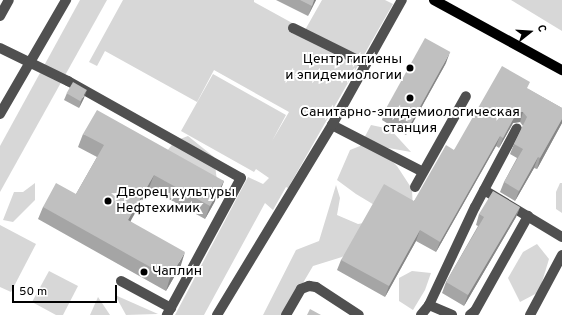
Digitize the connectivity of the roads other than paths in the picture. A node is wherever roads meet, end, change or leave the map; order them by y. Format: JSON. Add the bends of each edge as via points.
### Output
{"nodes":[{"id":1,"x":9,"y":0,"type":"edge"},
{"id":2,"x":66,"y":0,"type":"edge"},
{"id":3,"x":402,"y":0,"type":"edge"},
{"id":4,"x":438,"y":1,"type":"edge"},
{"id":5,"x":0,"y":16,"type":"edge"},
{"id":6,"x":293,"y":28,"type":"dead end"},
{"id":7,"x":0,"y":48,"type":"edge"},
{"id":8,"x":30,"y":63,"type":"junction"},
{"id":9,"x":366,"y":64,"type":"junction"},
{"id":10,"x":562,"y":70,"type":"edge"},
{"id":11,"x":466,"y":96,"type":"dead end"},
{"id":12,"x":0,"y":114,"type":"edge"},
{"id":13,"x":332,"y":125,"type":"junction"},
{"id":14,"x":517,"y":128,"type":"dead end"},
{"id":15,"x":423,"y":172,"type":"junction"},
{"id":16,"x":415,"y":187,"type":"dead end"},
{"id":17,"x":484,"y":190,"type":"junction"},
{"id":18,"x":528,"y":216,"type":"junction"},
{"id":19,"x":562,"y":237,"type":"edge"},
{"id":20,"x":562,"y":255,"type":"edge"},
{"id":21,"x":121,"y":281,"type":"dead end"},
{"id":22,"x":430,"y":305,"type":"junction"},
{"id":23,"x":169,"y":311,"type":"edge"},
{"id":24,"x":217,"y":315,"type":"edge"},
{"id":25,"x":286,"y":315,"type":"edge"},
{"id":26,"x":359,"y":315,"type":"edge"},
{"id":27,"x":421,"y":315,"type":"edge"},
{"id":28,"x":452,"y":315,"type":"edge"},
{"id":29,"x":470,"y":315,"type":"edge"},
{"id":30,"x":530,"y":315,"type":"edge"}],
"edges":[{"from":1,"to":5,"type":"street"},
{"from":2,"to":8,"type":"street"},
{"from":3,"to":9,"type":"street"},
{"from":4,"to":10,"type":"main road"},
{"from":6,"to":9,"type":"street"},
{"from":7,"to":8,"type":"street"},
{"from":8,"to":12,"type":"street"},
{"from":8,"to":23,"type":"street","via":[[68,81],[241,178]]},
{"from":9,"to":13,"type":"street"},
{"from":11,"to":15,"type":"street"},
{"from":13,"to":15,"type":"street"},
{"from":13,"to":24,"type":"street"},
{"from":14,"to":17,"type":"street"},
{"from":15,"to":16,"type":"street"},
{"from":17,"to":18,"type":"street"},
{"from":17,"to":22,"type":"street"},
{"from":18,"to":19,"type":"street"},
{"from":18,"to":29,"type":"street","via":[[475,311]]},
{"from":20,"to":30,"type":"street"},
{"from":21,"to":23,"type":"street"},
{"from":22,"to":27,"type":"street"},
{"from":22,"to":28,"type":"street"},
{"from":25,"to":26,"type":"street","via":[[301,289],[309,286],[316,287]]}]}
